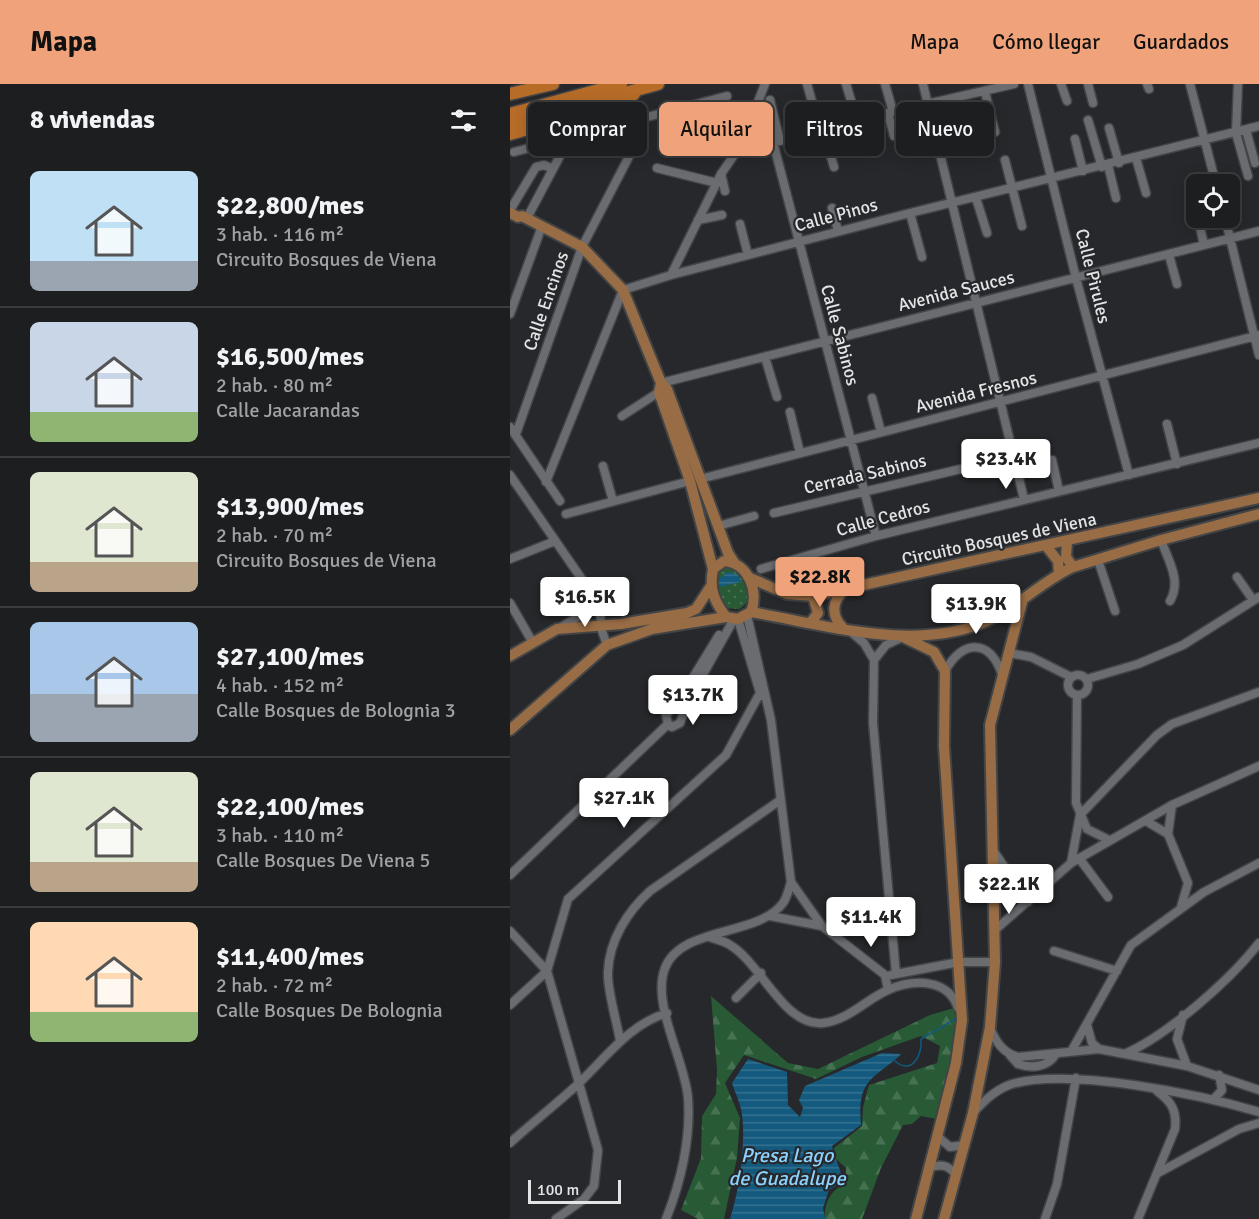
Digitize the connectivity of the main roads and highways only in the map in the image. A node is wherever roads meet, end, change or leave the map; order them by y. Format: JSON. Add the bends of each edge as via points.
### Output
{"nodes":[{"id":1,"x":553,"y":84,"type":"edge"},
{"id":2,"x":621,"y":84,"type":"edge"},
{"id":3,"x":658,"y":84,"type":"edge"},
{"id":4,"x":642,"y":88,"type":"junction"},
{"id":5,"x":510,"y":94,"type":"edge"},
{"id":6,"x":510,"y":114,"type":"edge"},
{"id":7,"x":510,"y":125,"type":"edge"},
{"id":8,"x":510,"y":134,"type":"edge"},
{"id":9,"x":511,"y":209,"type":"edge"},
{"id":10,"x":695,"y":480,"type":"junction"},
{"id":11,"x":1259,"y":498,"type":"edge"},
{"id":12,"x":1259,"y":514,"type":"edge"},
{"id":13,"x":1067,"y":542,"type":"junction"},
{"id":14,"x":1047,"y":547,"type":"junction"},
{"id":15,"x":735,"y":564,"type":"junction"},
{"id":16,"x":1073,"y":567,"type":"junction"},
{"id":17,"x":713,"y":569,"type":"junction"},
{"id":18,"x":1059,"y":573,"type":"junction"},
{"id":19,"x":748,"y":577,"type":"junction"},
{"id":20,"x":711,"y":586,"type":"junction"},
{"id":21,"x":844,"y":590,"type":"junction"},
{"id":22,"x":813,"y":596,"type":"junction"},
{"id":23,"x":1022,"y":602,"type":"junction"},
{"id":24,"x":738,"y":617,"type":"junction"},
{"id":25,"x":811,"y":622,"type":"junction"},
{"id":26,"x":621,"y":624,"type":"junction"},
{"id":27,"x":845,"y":628,"type":"junction"},
{"id":28,"x":625,"y":637,"type":"junction"},
{"id":29,"x":903,"y":637,"type":"junction"},
{"id":30,"x":607,"y":645,"type":"junction"},
{"id":31,"x":510,"y":656,"type":"edge"},
{"id":32,"x":510,"y":730,"type":"edge"},
{"id":33,"x":916,"y":1219,"type":"edge"},
{"id":34,"x":944,"y":1219,"type":"edge"}],
"edges":[{"from":1,"to":5,"type":"highway"},
{"from":2,"to":6,"type":"highway"},
{"from":3,"to":4,"type":"highway"},
{"from":4,"to":7,"type":"highway"},
{"from":4,"to":8,"type":"highway","via":[[621,103]]},
{"from":9,"to":10,"type":"main road","via":[[518,217],[582,247],[623,290],[660,387],[667,389]]},
{"from":10,"to":15,"type":"main road"},
{"from":10,"to":17,"type":"main road"},
{"from":11,"to":13,"type":"main road","name":"Circuito Bosques de Viena"},
{"from":12,"to":16,"type":"main road"},
{"from":13,"to":14,"type":"main road","name":"Circuito Bosques de Viena"},
{"from":13,"to":16,"type":"main road","via":[[1066,557]]},
{"from":14,"to":18,"type":"main road","via":[[1058,561]]},
{"from":14,"to":21,"type":"main road","name":"Circuito Bosques de Viena"},
{"from":15,"to":17,"type":"main road","via":[[724,561]]},
{"from":15,"to":19,"type":"main road"},
{"from":16,"to":18,"type":"main road"},
{"from":17,"to":20,"type":"main road"},
{"from":18,"to":23,"type":"main road"},
{"from":19,"to":22,"type":"main road","name":"Circuito Bosques de Viena","via":[[787,594]]},
{"from":19,"to":24,"type":"main road","via":[[755,593]]},
{"from":20,"to":24,"type":"main road","via":[[718,607]]},
{"from":20,"to":26,"type":"main road","via":[[696,609],[687,613]]},
{"from":21,"to":22,"type":"main road","name":"Circuito Bosques de Viena"},
{"from":21,"to":27,"type":"main road","via":[[835,601],[834,615]]},
{"from":22,"to":25,"type":"main road","via":[[818,607]]},
{"from":23,"to":29,"type":"main road","via":[[975,626]]},
{"from":23,"to":34,"type":"main road","via":[[989,732],[995,930],[990,1027],[973,1113]]},
{"from":24,"to":25,"type":"main road"},
{"from":24,"to":28,"type":"main road","via":[[652,629]]},
{"from":25,"to":27,"type":"main road"},
{"from":26,"to":28,"type":"main road"},
{"from":26,"to":30,"type":"main road"},
{"from":26,"to":31,"type":"main road","via":[[557,629]]},
{"from":27,"to":29,"type":"main road"},
{"from":28,"to":30,"type":"main road"},
{"from":29,"to":33,"type":"main road","via":[[934,652],[945,671],[944,746],[962,1020],[956,1063]]},
{"from":30,"to":32,"type":"main road"}]}
